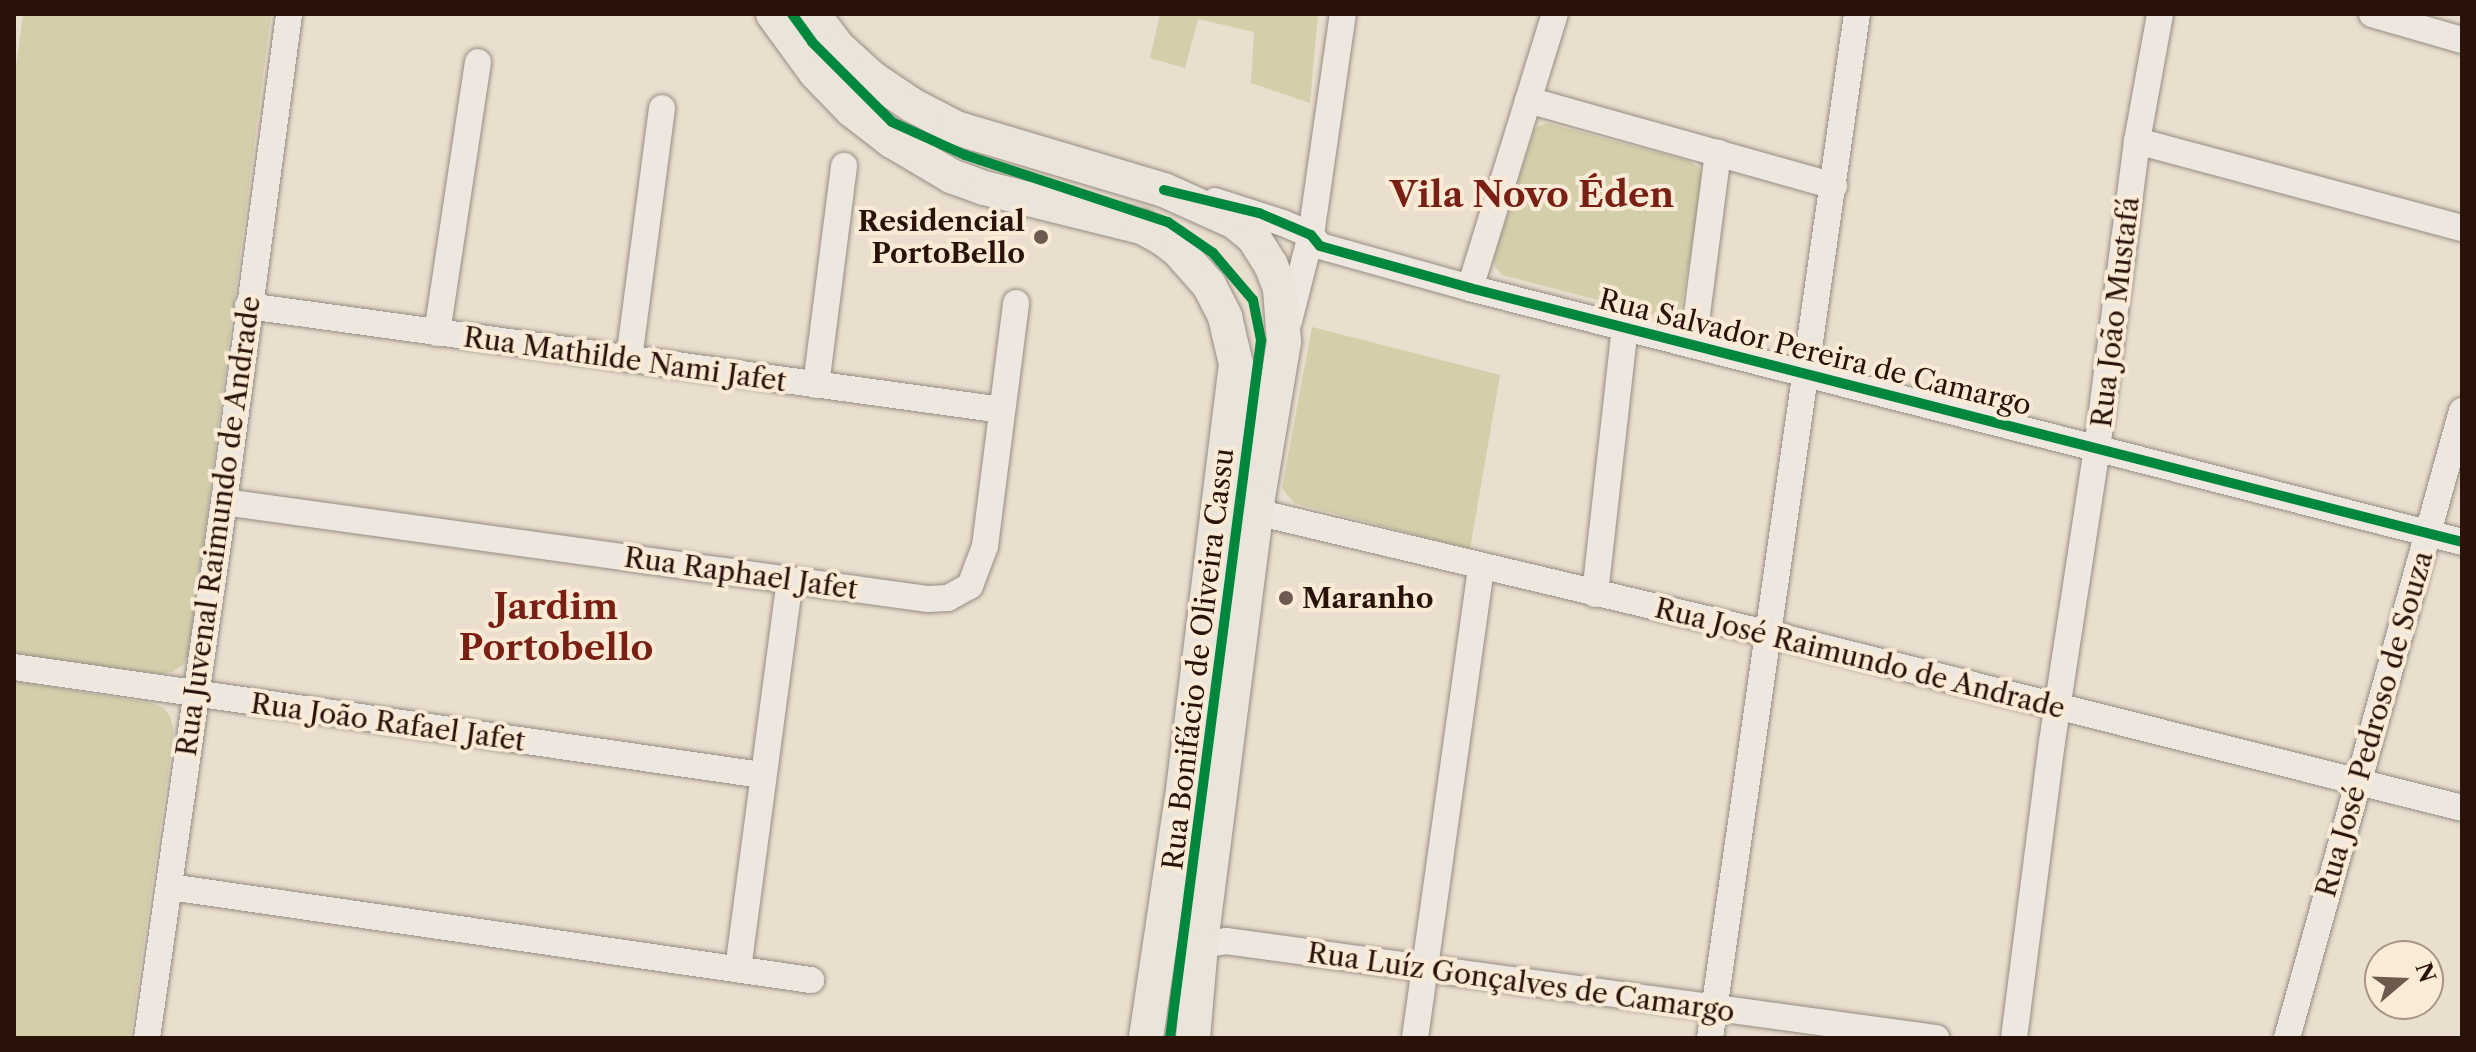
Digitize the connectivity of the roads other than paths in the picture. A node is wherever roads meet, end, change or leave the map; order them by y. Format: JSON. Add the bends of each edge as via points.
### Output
{"nodes":[{"id":1,"x":289,"y":14,"type":"edge"},
{"id":2,"x":773,"y":14,"type":"edge"},
{"id":3,"x":813,"y":14,"type":"edge"},
{"id":4,"x":1343,"y":14,"type":"edge"},
{"id":5,"x":1555,"y":14,"type":"edge"},
{"id":6,"x":1857,"y":14,"type":"edge"},
{"id":7,"x":2160,"y":14,"type":"edge"},
{"id":8,"x":2372,"y":14,"type":"edge"},
{"id":9,"x":2462,"y":40,"type":"edge"},
{"id":10,"x":478,"y":62,"type":"dead end"},
{"id":11,"x":1528,"y":100,"type":"junction"},
{"id":12,"x":662,"y":108,"type":"dead end"},
{"id":13,"x":2137,"y":141,"type":"junction"},
{"id":14,"x":1718,"y":153,"type":"junction"},
{"id":15,"x":844,"y":166,"type":"dead end"},
{"id":16,"x":1114,"y":175,"type":"junction"},
{"id":17,"x":1834,"y":186,"type":"junction"},
{"id":18,"x":1164,"y":190,"type":"junction"},
{"id":19,"x":1021,"y":199,"type":"junction"},
{"id":20,"x":2462,"y":228,"type":"edge"},
{"id":21,"x":1311,"y":235,"type":"junction"},
{"id":22,"x":1470,"y":288,"type":"junction"},
{"id":23,"x":1016,"y":303,"type":"dead end"},
{"id":24,"x":248,"y":306,"type":"junction"},
{"id":25,"x":1625,"y":328,"type":"junction"},
{"id":26,"x":437,"y":333,"type":"junction"},
{"id":27,"x":1284,"y":342,"type":"junction"},
{"id":28,"x":1693,"y":345,"type":"junction"},
{"id":29,"x":629,"y":359,"type":"junction"},
{"id":30,"x":1807,"y":376,"type":"junction"},
{"id":31,"x":816,"y":385,"type":"junction"},
{"id":32,"x":1233,"y":388,"type":"junction"},
{"id":33,"x":1002,"y":410,"type":"junction"},
{"id":34,"x":2462,"y":411,"type":"edge"},
{"id":35,"x":2097,"y":449,"type":"junction"},
{"id":36,"x":224,"y":502,"type":"junction"},
{"id":37,"x":1256,"y":512,"type":"junction"},
{"id":38,"x":2428,"y":533,"type":"junction"},
{"id":39,"x":2462,"y":542,"type":"edge"},
{"id":40,"x":1481,"y":568,"type":"junction"},
{"id":41,"x":790,"y":580,"type":"junction"},
{"id":42,"x":1595,"y":594,"type":"junction"},
{"id":43,"x":1770,"y":634,"type":"junction"},
{"id":44,"x":14,"y":667,"type":"edge"},
{"id":45,"x":196,"y":694,"type":"junction"},
{"id":46,"x":2057,"y":707,"type":"junction"},
{"id":47,"x":762,"y":775,"type":"junction"},
{"id":48,"x":2356,"y":781,"type":"junction"},
{"id":49,"x":2462,"y":808,"type":"edge"},
{"id":50,"x":170,"y":887,"type":"junction"},
{"id":51,"x":1201,"y":945,"type":"junction"},
{"id":52,"x":738,"y":969,"type":"junction"},
{"id":53,"x":1426,"y":970,"type":"junction"},
{"id":54,"x":811,"y":980,"type":"dead end"},
{"id":55,"x":1156,"y":980,"type":"junction"},
{"id":56,"x":1714,"y":1009,"type":"junction"},
{"id":57,"x":147,"y":1038,"type":"edge"},
{"id":58,"x":1146,"y":1038,"type":"edge"},
{"id":59,"x":1193,"y":1038,"type":"edge"},
{"id":60,"x":1415,"y":1038,"type":"edge"},
{"id":61,"x":1710,"y":1038,"type":"edge"},
{"id":62,"x":1936,"y":1038,"type":"edge"},
{"id":63,"x":2014,"y":1038,"type":"edge"},
{"id":64,"x":2287,"y":1038,"type":"edge"}],
"edges":[{"from":1,"to":24,"type":"street","name":"Rua Juvenal Raimundo de Andrade"},
{"from":2,"to":19,"type":"main road","name":"Rua Bonifácio de Oliveira Cassu","via":[[816,73],[892,141],[951,176]]},
{"from":3,"to":16,"type":"main road","via":[[838,47],[912,105],[956,128]]},
{"from":4,"to":21,"type":"street","name":"Rua Bonifácio de Oliveira Cassu"},
{"from":5,"to":11,"type":"street"},
{"from":6,"to":17,"type":"street"},
{"from":7,"to":13,"type":"street","name":"Rua João Mustafá"},
{"from":8,"to":9,"type":"street"},
{"from":10,"to":26,"type":"street"},
{"from":11,"to":14,"type":"street"},
{"from":11,"to":22,"type":"street"},
{"from":12,"to":29,"type":"street"},
{"from":13,"to":20,"type":"street"},
{"from":13,"to":35,"type":"street","name":"Rua João Mustafá"},
{"from":14,"to":17,"type":"street"},
{"from":14,"to":28,"type":"street"},
{"from":15,"to":31,"type":"street"},
{"from":16,"to":18,"type":"main road"},
{"from":16,"to":19,"type":"main road","via":[[1092,182],[1047,176]]},
{"from":17,"to":30,"type":"street"},
{"from":18,"to":21,"type":"street","name":"Rua Salvador Pereira de Camargo","via":[[1259,213]]},
{"from":18,"to":27,"type":"main road","via":[[1235,222],[1254,238],[1280,289]]},
{"from":19,"to":32,"type":"main road","name":"Rua Bonifácio de Oliveira Cassu","via":[[1142,227],[1178,250],[1209,285],[1232,337]]},
{"from":21,"to":22,"type":"street","name":"Rua Salvador Pereira de Camargo","via":[[1320,246]]},
{"from":21,"to":27,"type":"street","name":"Rua Bonifácio de Oliveira Cassu"},
{"from":22,"to":25,"type":"street","name":"Rua Salvador Pereira de Camargo"},
{"from":23,"to":33,"type":"street","name":"Rua Raphael Jafet"},
{"from":24,"to":26,"type":"street","name":"Rua Mathilde Nami Jafet"},
{"from":24,"to":36,"type":"street","name":"Rua Juvenal Raimundo de Andrade"},
{"from":25,"to":28,"type":"street","name":"Rua Salvador Pereira de Camargo"},
{"from":25,"to":42,"type":"street"},
{"from":26,"to":29,"type":"street","name":"Rua Mathilde Nami Jafet"},
{"from":27,"to":37,"type":"main road","name":"Rua Bonifácio de Oliveira Cassu"},
{"from":28,"to":30,"type":"street","name":"Rua Salvador Pereira de Camargo"},
{"from":29,"to":31,"type":"street","name":"Rua Mathilde Nami Jafet"},
{"from":30,"to":35,"type":"street","name":"Rua Salvador Pereira de Camargo"},
{"from":30,"to":43,"type":"street"},
{"from":31,"to":33,"type":"street","name":"Rua Mathilde Nami Jafet"},
{"from":32,"to":37,"type":"main road","via":[[1239,411],[1237,476]]},
{"from":32,"to":55,"type":"main road","name":"Rua Bonifácio de Oliveira Cassu"},
{"from":33,"to":41,"type":"street","name":"Rua Raphael Jafet","via":[[985,546],[970,586],[948,598],[928,599]]},
{"from":34,"to":38,"type":"street","name":"Rua José Pedroso de Souza"},
{"from":35,"to":38,"type":"street","name":"Rua Salvador Pereira de Camargo"},
{"from":35,"to":46,"type":"street","name":"Rua João Mustafá"},
{"from":36,"to":41,"type":"street","name":"Rua Raphael Jafet"},
{"from":36,"to":45,"type":"street","name":"Rua Juvenal Raimundo de Andrade"},
{"from":37,"to":40,"type":"street","name":"Rua José Raimundo de Andrade"},
{"from":37,"to":51,"type":"main road","name":"Rua Bonifácio de Oliveira Cassu"},
{"from":38,"to":39,"type":"street","name":"Rua Salvador Pereira de Camargo"},
{"from":38,"to":48,"type":"street","name":"Rua José Pedroso de Souza"},
{"from":40,"to":42,"type":"street","name":"Rua José Raimundo de Andrade"},
{"from":40,"to":53,"type":"street"},
{"from":41,"to":47,"type":"street"},
{"from":42,"to":43,"type":"street","name":"Rua José Raimundo de Andrade"},
{"from":43,"to":46,"type":"street","name":"Rua José Raimundo de Andrade"},
{"from":43,"to":56,"type":"street"},
{"from":44,"to":45,"type":"street","name":"Rua João Rafael Jafet"},
{"from":45,"to":47,"type":"street","name":"Rua João Rafael Jafet"},
{"from":45,"to":50,"type":"street","name":"Rua Juvenal Raimundo de Andrade"},
{"from":46,"to":48,"type":"street","name":"Rua José Raimundo de Andrade"},
{"from":46,"to":63,"type":"street","name":"Rua João Mustafá"},
{"from":47,"to":52,"type":"street"},
{"from":48,"to":49,"type":"street","name":"Rua José Raimundo de Andrade"},
{"from":48,"to":64,"type":"street","name":"Rua José Pedroso de Souza"},
{"from":50,"to":52,"type":"street"},
{"from":50,"to":57,"type":"street","name":"Rua Juvenal Raimundo de Andrade"},
{"from":51,"to":53,"type":"street","name":"Rua Luíz Gonçalves de Camargo","via":[[1226,941]]},
{"from":51,"to":55,"type":"main road","via":[[1172,962]]},
{"from":51,"to":59,"type":"main road","name":"Rua Bonifácio de Oliveira Cassu"},
{"from":52,"to":54,"type":"street"},
{"from":53,"to":56,"type":"street","name":"Rua Luíz Gonçalves de Camargo"},
{"from":53,"to":60,"type":"street"},
{"from":55,"to":58,"type":"main road","name":"Rua Bonifácio de Oliveira Cassu"},
{"from":56,"to":61,"type":"street"},
{"from":56,"to":62,"type":"street","name":"Rua Luíz Gonçalves de Camargo"}]}
